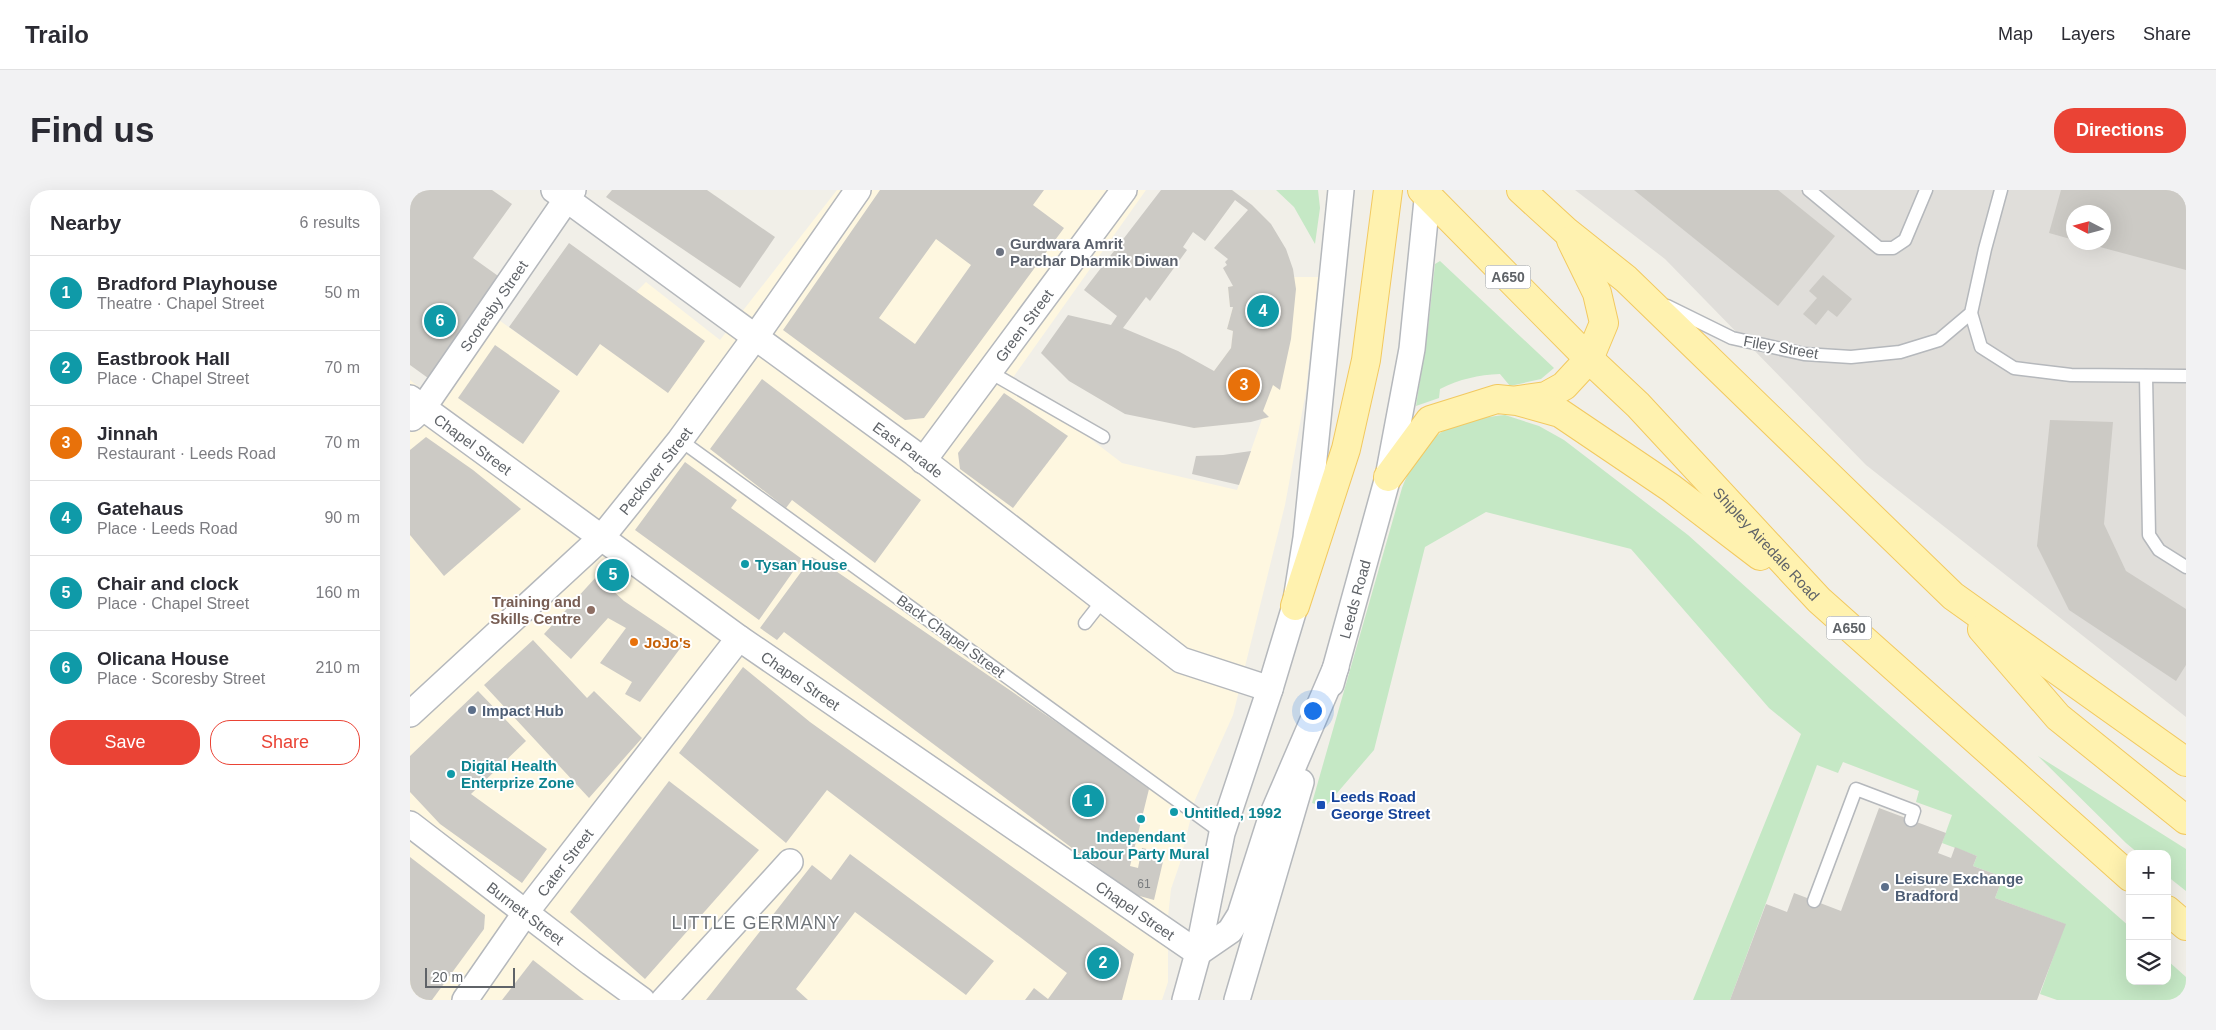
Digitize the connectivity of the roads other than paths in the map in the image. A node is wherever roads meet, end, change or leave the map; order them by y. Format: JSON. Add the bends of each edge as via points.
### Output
{"nodes":[{"id":1,"x":858,"y":190,"type":"edge"},
{"id":2,"x":1124,"y":190,"type":"edge"},
{"id":3,"x":1341,"y":190,"type":"edge"},
{"id":4,"x":1388,"y":190,"type":"edge"},
{"id":5,"x":1521,"y":190,"type":"edge"},
{"id":6,"x":1809,"y":190,"type":"edge"},
{"id":7,"x":1926,"y":190,"type":"edge"},
{"id":8,"x":2001,"y":190,"type":"edge"},
{"id":9,"x":1426,"y":191,"type":"edge"},
{"id":10,"x":564,"y":193,"type":"edge"},
{"id":11,"x":1567,"y":232,"type":"junction"},
{"id":12,"x":1642,"y":295,"type":"junction"},
{"id":13,"x":1971,"y":313,"type":"junction"},
{"id":14,"x":756,"y":336,"type":"junction"},
{"id":15,"x":1589,"y":359,"type":"junction"},
{"id":16,"x":988,"y":371,"type":"junction"},
{"id":17,"x":2146,"y":376,"type":"junction"},
{"id":18,"x":2186,"y":376,"type":"edge"},
{"id":19,"x":1517,"y":400,"type":"junction"},
{"id":20,"x":414,"y":409,"type":"edge"},
{"id":21,"x":1103,"y":437,"type":"dead end"},
{"id":22,"x":680,"y":440,"type":"junction"},
{"id":23,"x":923,"y":461,"type":"junction"},
{"id":24,"x":1388,"y":478,"type":"junction"},
{"id":25,"x":602,"y":537,"type":"junction"},
{"id":26,"x":2186,"y":567,"type":"edge"},
{"id":27,"x":1953,"y":596,"type":"junction"},
{"id":28,"x":1103,"y":600,"type":"junction"},
{"id":29,"x":1819,"y":600,"type":"junction"},
{"id":30,"x":1295,"y":606,"type":"junction"},
{"id":31,"x":1085,"y":623,"type":"dead end"},
{"id":32,"x":746,"y":643,"type":"junction"},
{"id":33,"x":1336,"y":667,"type":"junction"},
{"id":34,"x":1270,"y":689,"type":"junction"},
{"id":35,"x":410,"y":714,"type":"edge"},
{"id":36,"x":2186,"y":762,"type":"edge"},
{"id":37,"x":1911,"y":820,"type":"dead end"},
{"id":38,"x":2186,"y":820,"type":"edge"},
{"id":39,"x":410,"y":824,"type":"edge"},
{"id":40,"x":1222,"y":833,"type":"junction"},
{"id":41,"x":790,"y":862,"type":"dead end"},
{"id":42,"x":2126,"y":873,"type":"edge"},
{"id":43,"x":1814,"y":901,"type":"dead end"},
{"id":44,"x":526,"y":912,"type":"junction"},
{"id":45,"x":2171,"y":913,"type":"edge"},
{"id":46,"x":2186,"y":926,"type":"edge"},
{"id":47,"x":1198,"y":953,"type":"junction"},
{"id":48,"x":465,"y":1000,"type":"edge"},
{"id":49,"x":642,"y":1000,"type":"edge"},
{"id":50,"x":664,"y":1000,"type":"edge"},
{"id":51,"x":1186,"y":1000,"type":"edge"},
{"id":52,"x":1237,"y":1000,"type":"edge"}],
"edges":[{"from":1,"to":14,"type":"street","name":"Peckover Street"},
{"from":2,"to":16,"type":"street","name":"Green Street"},
{"from":3,"to":30,"type":"street","via":[[1306,538]]},
{"from":4,"to":30,"type":"main road","via":[[1366,360],[1346,449]]},
{"from":5,"to":11,"type":"main road"},
{"from":6,"to":7,"type":"lane","via":[[1879,248],[1893,248],[1905,240]]},
{"from":8,"to":13,"type":"lane"},
{"from":9,"to":15,"type":"main road","name":"Shipley Airedale Road","number":"A650"},
{"from":9,"to":24,"type":"street","name":"Leeds Road","via":[[1412,349]]},
{"from":10,"to":14,"type":"street","name":"East Parade"},
{"from":10,"to":20,"type":"street","name":"Scoresby Street"},
{"from":11,"to":12,"type":"main road"},
{"from":11,"to":15,"type":"main road","via":[[1597,292],[1604,322]]},
{"from":12,"to":13,"type":"lane","name":"Filey Street","via":[[1732,338],[1804,354],[1841,356],[1900,352],[1939,340]]},
{"from":12,"to":27,"type":"main road"},
{"from":13,"to":17,"type":"lane","via":[[1982,347],[2014,368],[2071,375]]},
{"from":14,"to":22,"type":"street","name":"Peckover Street"},
{"from":14,"to":23,"type":"street","name":"East Parade"},
{"from":15,"to":19,"type":"main road","via":[[1564,386],[1546,396]]},
{"from":15,"to":29,"type":"main road","name":"Shipley Airedale Road","number":"A650","via":[[1638,405]]},
{"from":16,"to":21,"type":"lane"},
{"from":16,"to":23,"type":"street","name":"Green Street"},
{"from":17,"to":18,"type":"lane"},
{"from":17,"to":26,"type":"lane","via":[[2149,535],[2159,550]]},
{"from":19,"to":24,"type":"main road","via":[[1497,399],[1430,420]]},
{"from":19,"to":29,"type":"main road","via":[[1560,413],[1671,488]]},
{"from":20,"to":25,"type":"street","name":"Chapel Street"},
{"from":22,"to":25,"type":"street","name":"Peckover Street"},
{"from":22,"to":40,"type":"lane","name":"Back Chapel Street"},
{"from":23,"to":28,"type":"street","name":"East Parade"},
{"from":24,"to":33,"type":"street","name":"Leeds Road"},
{"from":25,"to":32,"type":"street","name":"Chapel Street"},
{"from":25,"to":35,"type":"street","name":"Peckover Street"},
{"from":27,"to":36,"type":"main road"},
{"from":27,"to":38,"type":"main road","via":[[2058,718]]},
{"from":28,"to":31,"type":"lane"},
{"from":28,"to":34,"type":"street","name":"East Parade","via":[[1180,660]]},
{"from":29,"to":42,"type":"main road","name":"Shipley Airedale Road","number":"A650"},
{"from":30,"to":34,"type":"street"},
{"from":32,"to":44,"type":"street","name":"Cater Street","via":[[668,729]]},
{"from":32,"to":47,"type":"street","name":"Chapel Street"},
{"from":33,"to":47,"type":"street","via":[[1271,818],[1240,915],[1230,931]]},
{"from":33,"to":52,"type":"street","name":"Leeds Road"},
{"from":34,"to":40,"type":"street"},
{"from":37,"to":43,"type":"lane","via":[[1914,811],[1856,789]]},
{"from":39,"to":44,"type":"street","name":"Burnett Street"},
{"from":40,"to":47,"type":"street"},
{"from":41,"to":50,"type":"street"},
{"from":44,"to":48,"type":"street","name":"Cater Street"},
{"from":44,"to":49,"type":"street","name":"Burnett Street"},
{"from":45,"to":46,"type":"main road"},
{"from":47,"to":51,"type":"street"}]}
